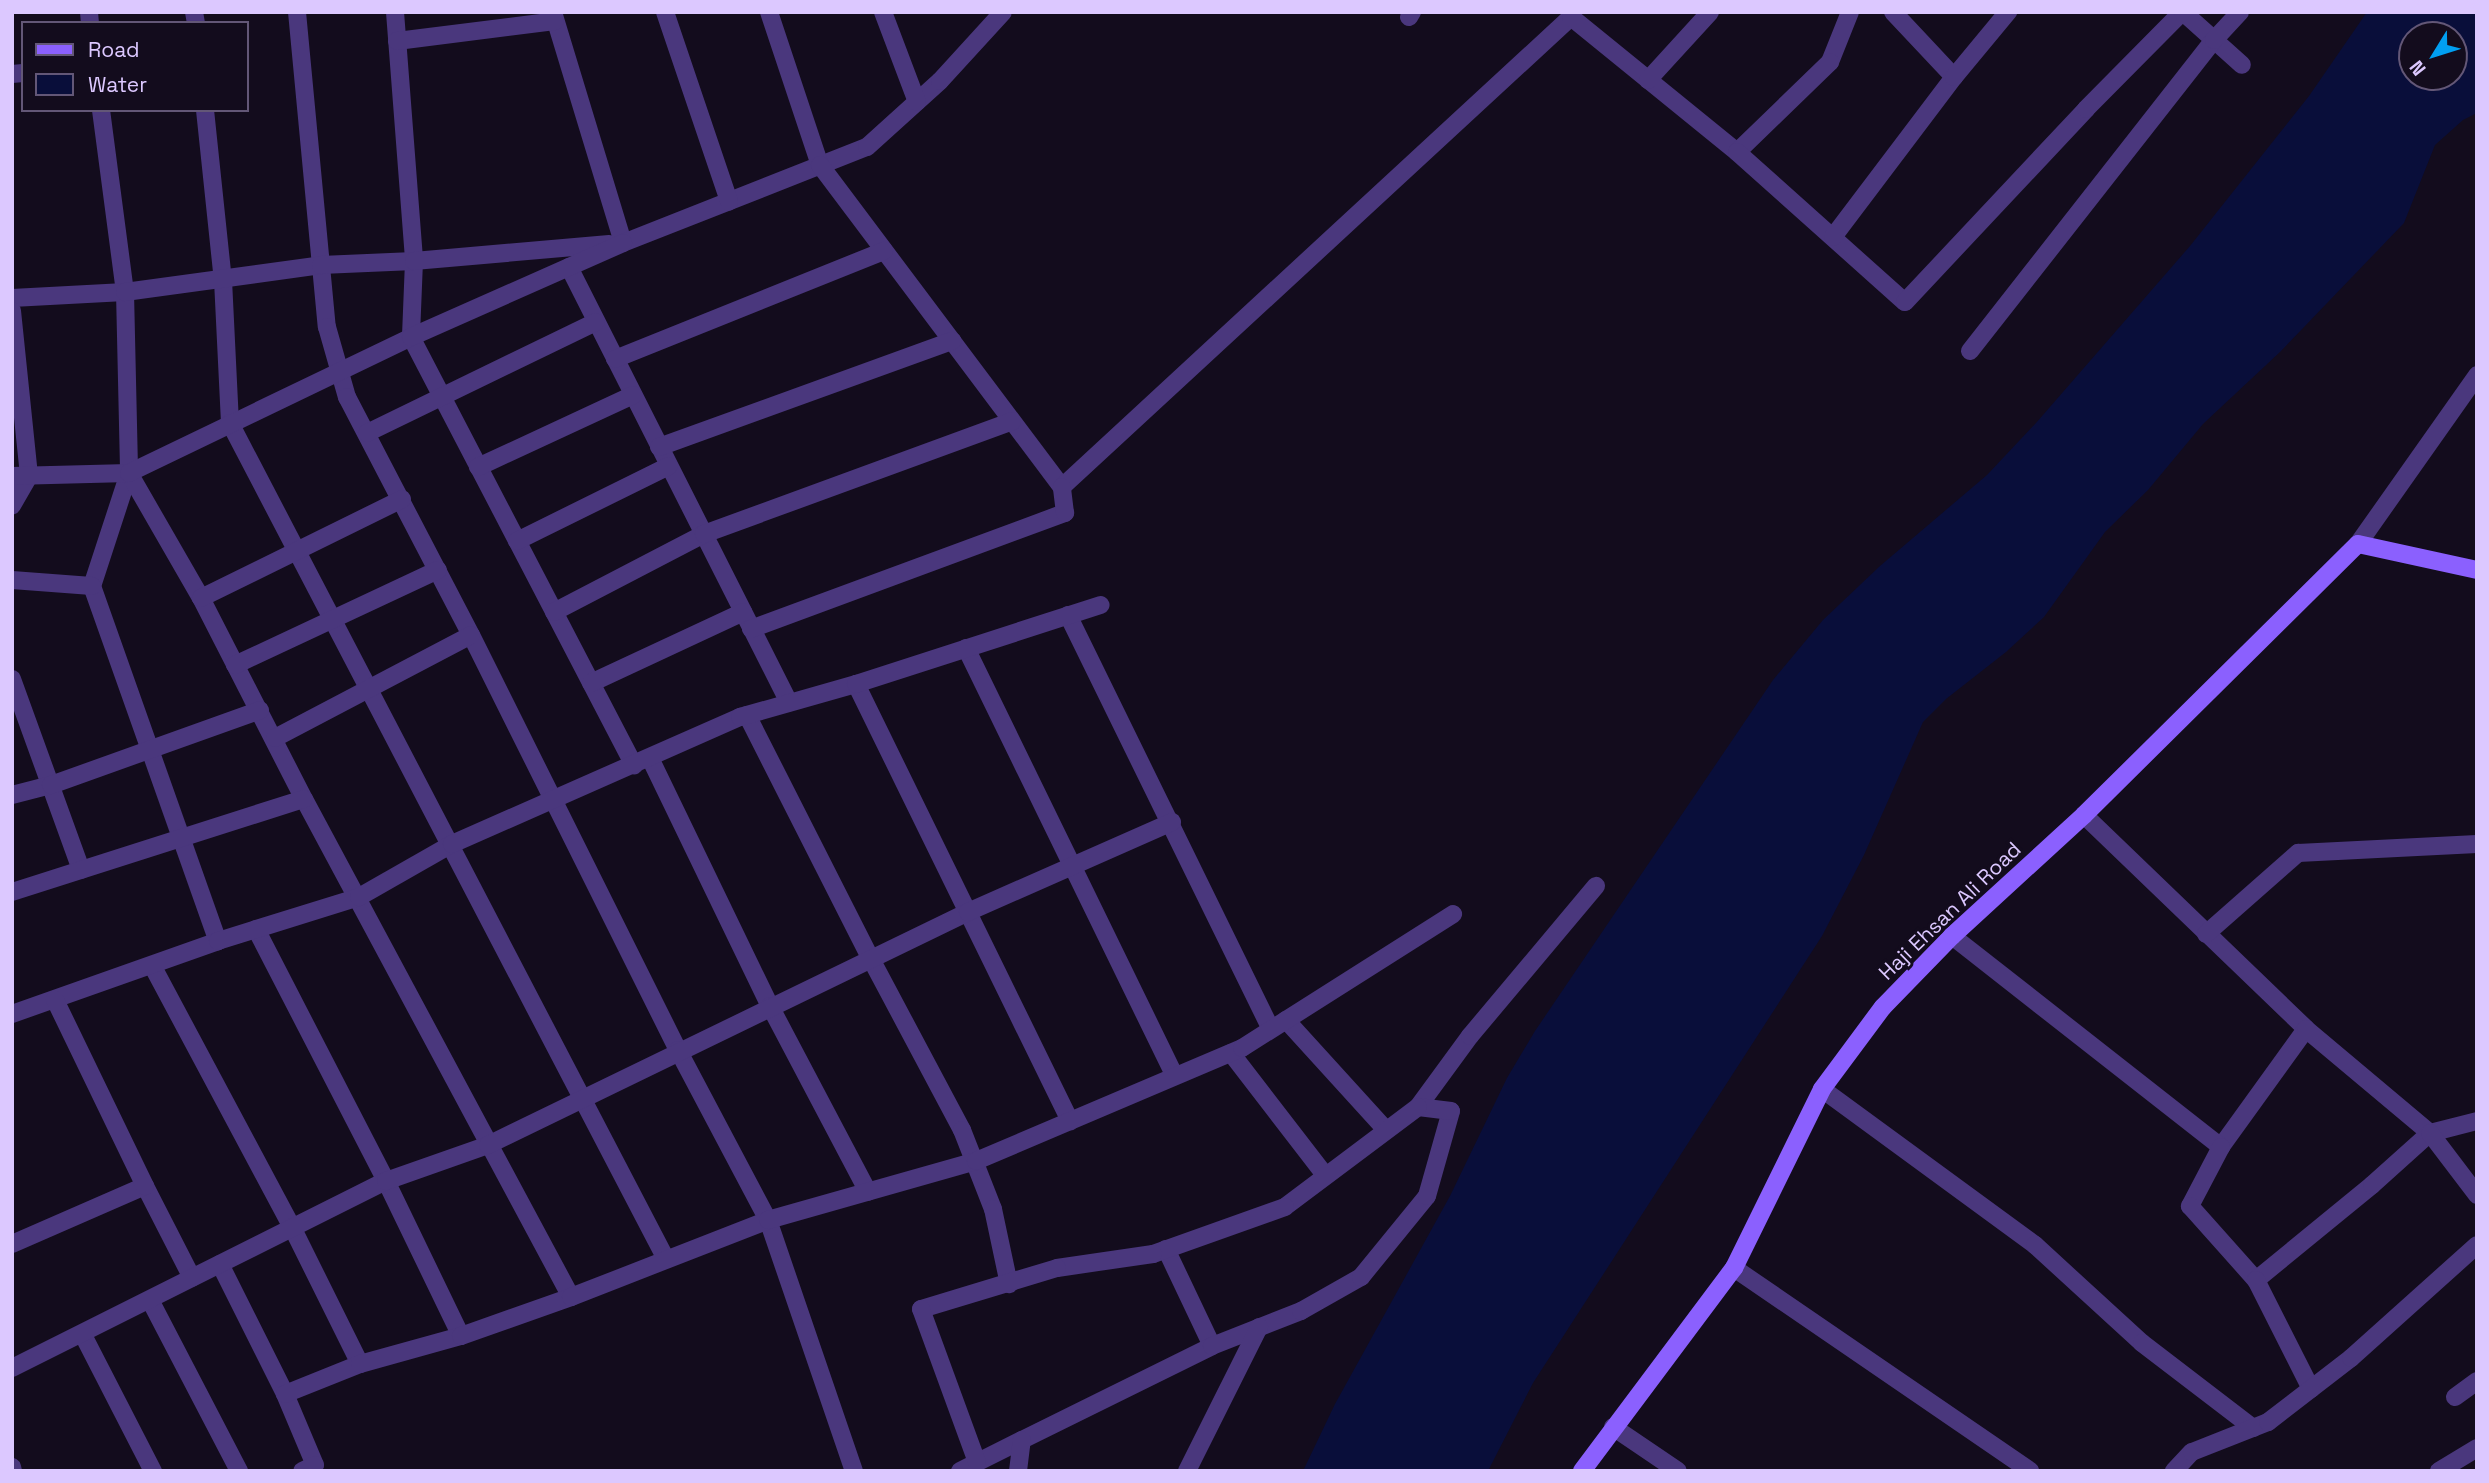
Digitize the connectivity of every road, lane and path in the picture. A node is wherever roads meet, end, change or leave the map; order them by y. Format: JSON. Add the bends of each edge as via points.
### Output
{"nodes":[{"id":1,"x":297,"y":12,"type":"edge"},
{"id":2,"x":395,"y":12,"type":"edge"},
{"id":3,"x":665,"y":12,"type":"edge"},
{"id":4,"x":769,"y":12,"type":"edge"},
{"id":5,"x":883,"y":12,"type":"edge"},
{"id":6,"x":980,"y":12,"type":"edge"},
{"id":7,"x":1003,"y":12,"type":"edge"},
{"id":8,"x":1710,"y":12,"type":"edge"},
{"id":9,"x":1850,"y":12,"type":"edge"},
{"id":10,"x":1893,"y":12,"type":"edge"},
{"id":11,"x":2008,"y":12,"type":"edge"},
{"id":12,"x":2183,"y":12,"type":"edge"},
{"id":13,"x":2240,"y":12,"type":"edge"},
{"id":14,"x":1572,"y":14,"type":"edge"},
{"id":15,"x":554,"y":17,"type":"edge"},
{"id":16,"x":987,"y":30,"type":"junction"},
{"id":17,"x":2214,"y":40,"type":"junction"},
{"id":18,"x":397,"y":41,"type":"junction"},
{"id":19,"x":2242,"y":65,"type":"dead end"},
{"id":20,"x":1954,"y":77,"type":"junction"},
{"id":21,"x":1648,"y":80,"type":"junction"},
{"id":22,"x":917,"y":102,"type":"junction"},
{"id":23,"x":101,"y":112,"type":"edge"},
{"id":24,"x":205,"y":112,"type":"edge"},
{"id":25,"x":1737,"y":152,"type":"junction"},
{"id":26,"x":820,"y":166,"type":"junction"},
{"id":27,"x":729,"y":201,"type":"junction"},
{"id":28,"x":1833,"y":237,"type":"junction"},
{"id":29,"x":623,"y":243,"type":"junction"},
{"id":30,"x":884,"y":251,"type":"junction"},
{"id":31,"x":414,"y":261,"type":"junction"},
{"id":32,"x":321,"y":265,"type":"junction"},
{"id":33,"x":569,"y":267,"type":"junction"},
{"id":34,"x":223,"y":280,"type":"junction"},
{"id":35,"x":125,"y":292,"type":"junction"},
{"id":36,"x":12,"y":298,"type":"edge"},
{"id":37,"x":12,"y":311,"type":"edge"},
{"id":38,"x":596,"y":322,"type":"junction"},
{"id":39,"x":411,"y":337,"type":"junction"},
{"id":40,"x":952,"y":341,"type":"junction"},
{"id":41,"x":1970,"y":351,"type":"dead end"},
{"id":42,"x":615,"y":359,"type":"junction"},
{"id":43,"x":340,"y":373,"type":"junction"},
{"id":44,"x":2477,"y":375,"type":"edge"},
{"id":45,"x":633,"y":395,"type":"junction"},
{"id":46,"x":442,"y":396,"type":"junction"},
{"id":47,"x":1012,"y":421,"type":"junction"},
{"id":48,"x":230,"y":423,"type":"junction"},
{"id":49,"x":367,"y":433,"type":"junction"},
{"id":50,"x":659,"y":447,"type":"junction"},
{"id":51,"x":669,"y":466,"type":"junction"},
{"id":52,"x":478,"y":467,"type":"junction"},
{"id":53,"x":129,"y":473,"type":"junction"},
{"id":54,"x":20,"y":476,"type":"edge"},
{"id":55,"x":1062,"y":487,"type":"junction"},
{"id":56,"x":401,"y":499,"type":"junction"},
{"id":57,"x":12,"y":506,"type":"edge"},
{"id":58,"x":704,"y":534,"type":"junction"},
{"id":59,"x":517,"y":541,"type":"junction"},
{"id":60,"x":2358,"y":544,"type":"junction"},
{"id":61,"x":297,"y":551,"type":"junction"},
{"id":62,"x":438,"y":570,"type":"junction"},
{"id":63,"x":2477,"y":570,"type":"edge"},
{"id":64,"x":12,"y":580,"type":"edge"},
{"id":65,"x":92,"y":586,"type":"junction"},
{"id":66,"x":201,"y":598,"type":"junction"},
{"id":67,"x":1101,"y":605,"type":"dead end"},
{"id":68,"x":554,"y":612,"type":"junction"},
{"id":69,"x":743,"y":612,"type":"junction"},
{"id":70,"x":1068,"y":615,"type":"junction"},
{"id":71,"x":332,"y":618,"type":"junction"},
{"id":72,"x":751,"y":629,"type":"junction"},
{"id":73,"x":471,"y":635,"type":"junction"},
{"id":74,"x":967,"y":648,"type":"junction"},
{"id":75,"x":235,"y":665,"type":"junction"},
{"id":76,"x":12,"y":679,"type":"edge"},
{"id":77,"x":591,"y":683,"type":"junction"},
{"id":78,"x":856,"y":684,"type":"junction"},
{"id":79,"x":368,"y":687,"type":"junction"},
{"id":80,"x":789,"y":703,"type":"junction"},
{"id":81,"x":260,"y":710,"type":"junction"},
{"id":82,"x":747,"y":715,"type":"junction"},
{"id":83,"x":275,"y":738,"type":"junction"},
{"id":84,"x":148,"y":750,"type":"junction"},
{"id":85,"x":642,"y":761,"type":"junction"},
{"id":86,"x":51,"y":785,"type":"junction"},
{"id":87,"x":12,"y":795,"type":"edge"},
{"id":88,"x":552,"y":798,"type":"junction"},
{"id":89,"x":304,"y":799,"type":"junction"},
{"id":90,"x":2084,"y":815,"type":"junction"},
{"id":91,"x":1172,"y":822,"type":"junction"},
{"id":92,"x":179,"y":840,"type":"junction"},
{"id":93,"x":452,"y":844,"type":"junction"},
{"id":94,"x":2477,"y":844,"type":"edge"},
{"id":95,"x":1072,"y":867,"type":"junction"},
{"id":96,"x":81,"y":870,"type":"junction"},
{"id":97,"x":1596,"y":886,"type":"dead end"},
{"id":98,"x":12,"y":892,"type":"edge"},
{"id":99,"x":359,"y":897,"type":"junction"},
{"id":100,"x":968,"y":912,"type":"junction"},
{"id":101,"x":1452,"y":914,"type":"dead end"},
{"id":102,"x":256,"y":929,"type":"junction"},
{"id":103,"x":2206,"y":934,"type":"junction"},
{"id":104,"x":1952,"y":936,"type":"junction"},
{"id":105,"x":218,"y":942,"type":"junction"},
{"id":106,"x":871,"y":958,"type":"junction"},
{"id":107,"x":153,"y":967,"type":"junction"},
{"id":108,"x":55,"y":1000,"type":"junction"},
{"id":109,"x":770,"y":1006,"type":"junction"},
{"id":110,"x":12,"y":1014,"type":"edge"},
{"id":111,"x":1279,"y":1025,"type":"junction"},
{"id":112,"x":2305,"y":1029,"type":"junction"},
{"id":113,"x":678,"y":1050,"type":"junction"},
{"id":114,"x":1231,"y":1053,"type":"junction"},
{"id":115,"x":1175,"y":1076,"type":"junction"},
{"id":116,"x":1822,"y":1089,"type":"junction"},
{"id":117,"x":586,"y":1100,"type":"junction"},
{"id":118,"x":1418,"y":1107,"type":"junction"},
{"id":119,"x":1070,"y":1121,"type":"junction"},
{"id":120,"x":2477,"y":1121,"type":"edge"},
{"id":121,"x":1386,"y":1130,"type":"junction"},
{"id":122,"x":2430,"y":1133,"type":"junction"},
{"id":123,"x":488,"y":1145,"type":"junction"},
{"id":124,"x":2221,"y":1147,"type":"junction"},
{"id":125,"x":976,"y":1161,"type":"junction"},
{"id":126,"x":1325,"y":1175,"type":"junction"},
{"id":127,"x":386,"y":1181,"type":"junction"},
{"id":128,"x":145,"y":1186,"type":"junction"},
{"id":129,"x":868,"y":1192,"type":"junction"},
{"id":130,"x":2477,"y":1195,"type":"edge"},
{"id":131,"x":768,"y":1220,"type":"junction"},
{"id":132,"x":292,"y":1227,"type":"junction"},
{"id":133,"x":12,"y":1244,"type":"edge"},
{"id":134,"x":2477,"y":1245,"type":"edge"},
{"id":135,"x":1166,"y":1249,"type":"junction"},
{"id":136,"x":666,"y":1259,"type":"junction"},
{"id":137,"x":220,"y":1264,"type":"junction"},
{"id":138,"x":1734,"y":1268,"type":"junction"},
{"id":139,"x":192,"y":1278,"type":"junction"},
{"id":140,"x":2256,"y":1280,"type":"junction"},
{"id":141,"x":1009,"y":1284,"type":"junction"},
{"id":142,"x":571,"y":1297,"type":"junction"},
{"id":143,"x":150,"y":1300,"type":"junction"},
{"id":144,"x":1259,"y":1327,"type":"junction"},
{"id":145,"x":83,"y":1335,"type":"junction"},
{"id":146,"x":461,"y":1336,"type":"junction"},
{"id":147,"x":1212,"y":1346,"type":"junction"},
{"id":148,"x":360,"y":1364,"type":"junction"},
{"id":149,"x":12,"y":1368,"type":"edge"},
{"id":150,"x":2477,"y":1381,"type":"edge"},
{"id":151,"x":2311,"y":1389,"type":"junction"},
{"id":152,"x":285,"y":1394,"type":"junction"},
{"id":153,"x":2455,"y":1397,"type":"dead end"},
{"id":154,"x":1613,"y":1427,"type":"junction"},
{"id":155,"x":2253,"y":1428,"type":"junction"},
{"id":156,"x":1022,"y":1440,"type":"junction"},
{"id":157,"x":2477,"y":1448,"type":"edge"},
{"id":158,"x":977,"y":1462,"type":"junction"},
{"id":159,"x":153,"y":1471,"type":"edge"},
{"id":160,"x":239,"y":1471,"type":"edge"},
{"id":161,"x":302,"y":1471,"type":"edge"},
{"id":162,"x":854,"y":1471,"type":"edge"},
{"id":163,"x":960,"y":1471,"type":"edge"},
{"id":164,"x":1018,"y":1471,"type":"edge"},
{"id":165,"x":1187,"y":1471,"type":"edge"},
{"id":166,"x":1582,"y":1471,"type":"edge"},
{"id":167,"x":1678,"y":1471,"type":"edge"},
{"id":168,"x":2030,"y":1471,"type":"edge"},
{"id":169,"x":2174,"y":1471,"type":"edge"},
{"id":170,"x":2439,"y":1471,"type":"edge"}],
"edges":[{"from":1,"to":32,"type":"street"},
{"from":2,"to":18,"type":"street"},
{"from":3,"to":27,"type":"street"},
{"from":4,"to":26,"type":"street"},
{"from":5,"to":22,"type":"street"},
{"from":6,"to":16,"type":"street"},
{"from":7,"to":16,"type":"street"},
{"from":8,"to":21,"type":"street"},
{"from":9,"to":25,"type":"street","via":[[1830,62]]},
{"from":10,"to":20,"type":"street"},
{"from":11,"to":20,"type":"street"},
{"from":12,"to":17,"type":"street"},
{"from":12,"to":28,"type":"street","via":[[1905,302]]},
{"from":13,"to":17,"type":"street"},
{"from":14,"to":21,"type":"street"},
{"from":14,"to":55,"type":"street"},
{"from":15,"to":18,"type":"street"},
{"from":15,"to":29,"type":"street"},
{"from":16,"to":22,"type":"street"},
{"from":17,"to":19,"type":"street"},
{"from":17,"to":41,"type":"street"},
{"from":18,"to":31,"type":"street"},
{"from":20,"to":28,"type":"street"},
{"from":21,"to":25,"type":"street"},
{"from":22,"to":26,"type":"street","via":[[867,147]]},
{"from":23,"to":35,"type":"street"},
{"from":24,"to":34,"type":"street"},
{"from":25,"to":28,"type":"street"},
{"from":26,"to":27,"type":"street"},
{"from":26,"to":30,"type":"street"},
{"from":27,"to":29,"type":"street"},
{"from":29,"to":31,"type":"street"},
{"from":29,"to":33,"type":"street"},
{"from":30,"to":40,"type":"street"},
{"from":30,"to":42,"type":"street"},
{"from":31,"to":32,"type":"street"},
{"from":31,"to":39,"type":"street"},
{"from":32,"to":34,"type":"street"},
{"from":32,"to":43,"type":"street","via":[[327,327]]},
{"from":33,"to":38,"type":"street"},
{"from":33,"to":39,"type":"street"},
{"from":34,"to":35,"type":"street"},
{"from":34,"to":48,"type":"street"},
{"from":35,"to":36,"type":"street"},
{"from":35,"to":53,"type":"street"},
{"from":37,"to":54,"type":"street"},
{"from":38,"to":42,"type":"street"},
{"from":38,"to":46,"type":"street"},
{"from":39,"to":43,"type":"street"},
{"from":39,"to":46,"type":"street"},
{"from":40,"to":47,"type":"street"},
{"from":40,"to":50,"type":"street"},
{"from":42,"to":45,"type":"street"},
{"from":43,"to":48,"type":"street"},
{"from":43,"to":49,"type":"street"},
{"from":44,"to":60,"type":"street"},
{"from":45,"to":50,"type":"street"},
{"from":45,"to":52,"type":"street"},
{"from":46,"to":49,"type":"street"},
{"from":46,"to":52,"type":"street"},
{"from":47,"to":55,"type":"street"},
{"from":47,"to":58,"type":"street"},
{"from":48,"to":53,"type":"street"},
{"from":48,"to":61,"type":"street"},
{"from":49,"to":56,"type":"street"},
{"from":50,"to":51,"type":"street"},
{"from":51,"to":58,"type":"street"},
{"from":51,"to":59,"type":"street"},
{"from":52,"to":59,"type":"street"},
{"from":53,"to":54,"type":"street"},
{"from":53,"to":65,"type":"street"},
{"from":53,"to":66,"type":"street"},
{"from":54,"to":57,"type":"street"},
{"from":55,"to":72,"type":"street","via":[[1066,513]]},
{"from":56,"to":61,"type":"street"},
{"from":56,"to":62,"type":"street"},
{"from":58,"to":68,"type":"street"},
{"from":58,"to":69,"type":"street"},
{"from":59,"to":68,"type":"street"},
{"from":60,"to":63,"type":"street"},
{"from":60,"to":90,"type":"street","name":"Haji Ehsan Ali Road"},
{"from":61,"to":66,"type":"street"},
{"from":61,"to":71,"type":"street"},
{"from":62,"to":71,"type":"street"},
{"from":62,"to":73,"type":"street"},
{"from":64,"to":65,"type":"street"},
{"from":65,"to":84,"type":"street"},
{"from":66,"to":75,"type":"street"},
{"from":67,"to":70,"type":"street"},
{"from":68,"to":77,"type":"street"},
{"from":69,"to":72,"type":"street"},
{"from":69,"to":77,"type":"street"},
{"from":70,"to":74,"type":"street"},
{"from":70,"to":91,"type":"street"},
{"from":71,"to":75,"type":"street"},
{"from":71,"to":79,"type":"street"},
{"from":72,"to":80,"type":"street"},
{"from":73,"to":79,"type":"street"},
{"from":73,"to":88,"type":"street"},
{"from":74,"to":78,"type":"street"},
{"from":74,"to":95,"type":"street"},
{"from":75,"to":81,"type":"street"},
{"from":76,"to":86,"type":"street"},
{"from":77,"to":85,"type":"street"},
{"from":78,"to":80,"type":"street"},
{"from":78,"to":100,"type":"street"},
{"from":79,"to":83,"type":"street"},
{"from":79,"to":93,"type":"street"},
{"from":80,"to":82,"type":"street"},
{"from":81,"to":83,"type":"street"},
{"from":81,"to":84,"type":"street"},
{"from":82,"to":85,"type":"street"},
{"from":82,"to":106,"type":"street"},
{"from":83,"to":89,"type":"street"},
{"from":84,"to":86,"type":"street"},
{"from":84,"to":92,"type":"street"},
{"from":85,"to":88,"type":"street"},
{"from":85,"to":109,"type":"street"},
{"from":86,"to":87,"type":"street"},
{"from":86,"to":96,"type":"street"},
{"from":88,"to":93,"type":"street"},
{"from":88,"to":113,"type":"street"},
{"from":89,"to":92,"type":"street"},
{"from":89,"to":99,"type":"street"},
{"from":90,"to":103,"type":"street"},
{"from":90,"to":104,"type":"street","name":"Haji Ehsan Ali Road"},
{"from":91,"to":95,"type":"street"},
{"from":91,"to":111,"type":"street"},
{"from":92,"to":96,"type":"street"},
{"from":92,"to":105,"type":"street"},
{"from":93,"to":99,"type":"street"},
{"from":93,"to":117,"type":"street"},
{"from":94,"to":103,"type":"street","via":[[2298,853]]},
{"from":95,"to":100,"type":"street"},
{"from":95,"to":115,"type":"street"},
{"from":96,"to":98,"type":"street"},
{"from":97,"to":118,"type":"street","via":[[1470,1036]]},
{"from":99,"to":102,"type":"street"},
{"from":99,"to":123,"type":"street"},
{"from":100,"to":106,"type":"street"},
{"from":100,"to":119,"type":"street"},
{"from":101,"to":111,"type":"street"},
{"from":102,"to":105,"type":"street"},
{"from":102,"to":127,"type":"street"},
{"from":103,"to":112,"type":"street"},
{"from":104,"to":116,"type":"street","name":"Haji Ehsan Ali Road","via":[[1883,1007]]},
{"from":104,"to":124,"type":"street"},
{"from":105,"to":107,"type":"street"},
{"from":106,"to":109,"type":"street"},
{"from":106,"to":125,"type":"street"},
{"from":107,"to":108,"type":"street"},
{"from":107,"to":132,"type":"street"},
{"from":108,"to":110,"type":"street"},
{"from":108,"to":128,"type":"street"},
{"from":109,"to":113,"type":"street"},
{"from":109,"to":129,"type":"street"},
{"from":111,"to":114,"type":"street"},
{"from":111,"to":121,"type":"street"},
{"from":112,"to":122,"type":"street"},
{"from":112,"to":124,"type":"street"},
{"from":113,"to":117,"type":"street"},
{"from":113,"to":131,"type":"street"},
{"from":114,"to":115,"type":"street"},
{"from":114,"to":126,"type":"street"},
{"from":115,"to":119,"type":"street"},
{"from":116,"to":138,"type":"street","name":"Haji Ehsan Ali Road"},
{"from":116,"to":155,"type":"street","via":[[2035,1245],[2142,1343]]},
{"from":117,"to":123,"type":"street"},
{"from":117,"to":136,"type":"street"},
{"from":118,"to":121,"type":"street"},
{"from":118,"to":144,"type":"street","via":[[1451,1111],[1427,1196],[1361,1277],[1301,1311]]},
{"from":119,"to":125,"type":"street"},
{"from":120,"to":122,"type":"street"},
{"from":121,"to":126,"type":"street"},
{"from":122,"to":130,"type":"street"},
{"from":122,"to":140,"type":"street"},
{"from":123,"to":127,"type":"street"},
{"from":123,"to":142,"type":"street"},
{"from":124,"to":140,"type":"street","via":[[2190,1206]]},
{"from":125,"to":129,"type":"street"},
{"from":125,"to":141,"type":"street","via":[[993,1209]]},
{"from":126,"to":135,"type":"street","via":[[1285,1207]]},
{"from":127,"to":132,"type":"street"},
{"from":127,"to":146,"type":"street"},
{"from":128,"to":133,"type":"street"},
{"from":128,"to":139,"type":"street"},
{"from":129,"to":131,"type":"street"},
{"from":131,"to":136,"type":"street"},
{"from":131,"to":162,"type":"street"},
{"from":132,"to":137,"type":"street"},
{"from":132,"to":148,"type":"street"},
{"from":134,"to":151,"type":"street"},
{"from":135,"to":141,"type":"street","via":[[1057,1268]]},
{"from":135,"to":147,"type":"street"},
{"from":136,"to":142,"type":"street"},
{"from":137,"to":139,"type":"street"},
{"from":137,"to":152,"type":"street"},
{"from":138,"to":154,"type":"street","name":"Haji Ehsan Ali Road"},
{"from":138,"to":168,"type":"street"},
{"from":139,"to":143,"type":"street"},
{"from":140,"to":151,"type":"street"},
{"from":141,"to":158,"type":"street","via":[[921,1309]]},
{"from":142,"to":146,"type":"street"},
{"from":143,"to":145,"type":"street"},
{"from":143,"to":160,"type":"street"},
{"from":144,"to":147,"type":"street"},
{"from":144,"to":165,"type":"street"},
{"from":145,"to":149,"type":"street"},
{"from":145,"to":159,"type":"street"},
{"from":146,"to":148,"type":"street"},
{"from":147,"to":156,"type":"street"},
{"from":148,"to":152,"type":"street"},
{"from":150,"to":153,"type":"street"},
{"from":151,"to":155,"type":"street"},
{"from":152,"to":161,"type":"street","via":[[315,1465]]},
{"from":154,"to":166,"type":"street","name":"Haji Ehsan Ali Road"},
{"from":154,"to":167,"type":"street"},
{"from":155,"to":169,"type":"street","via":[[2192,1452]]},
{"from":156,"to":158,"type":"street"},
{"from":156,"to":164,"type":"street"},
{"from":157,"to":170,"type":"street"},
{"from":158,"to":163,"type":"street"}]}
